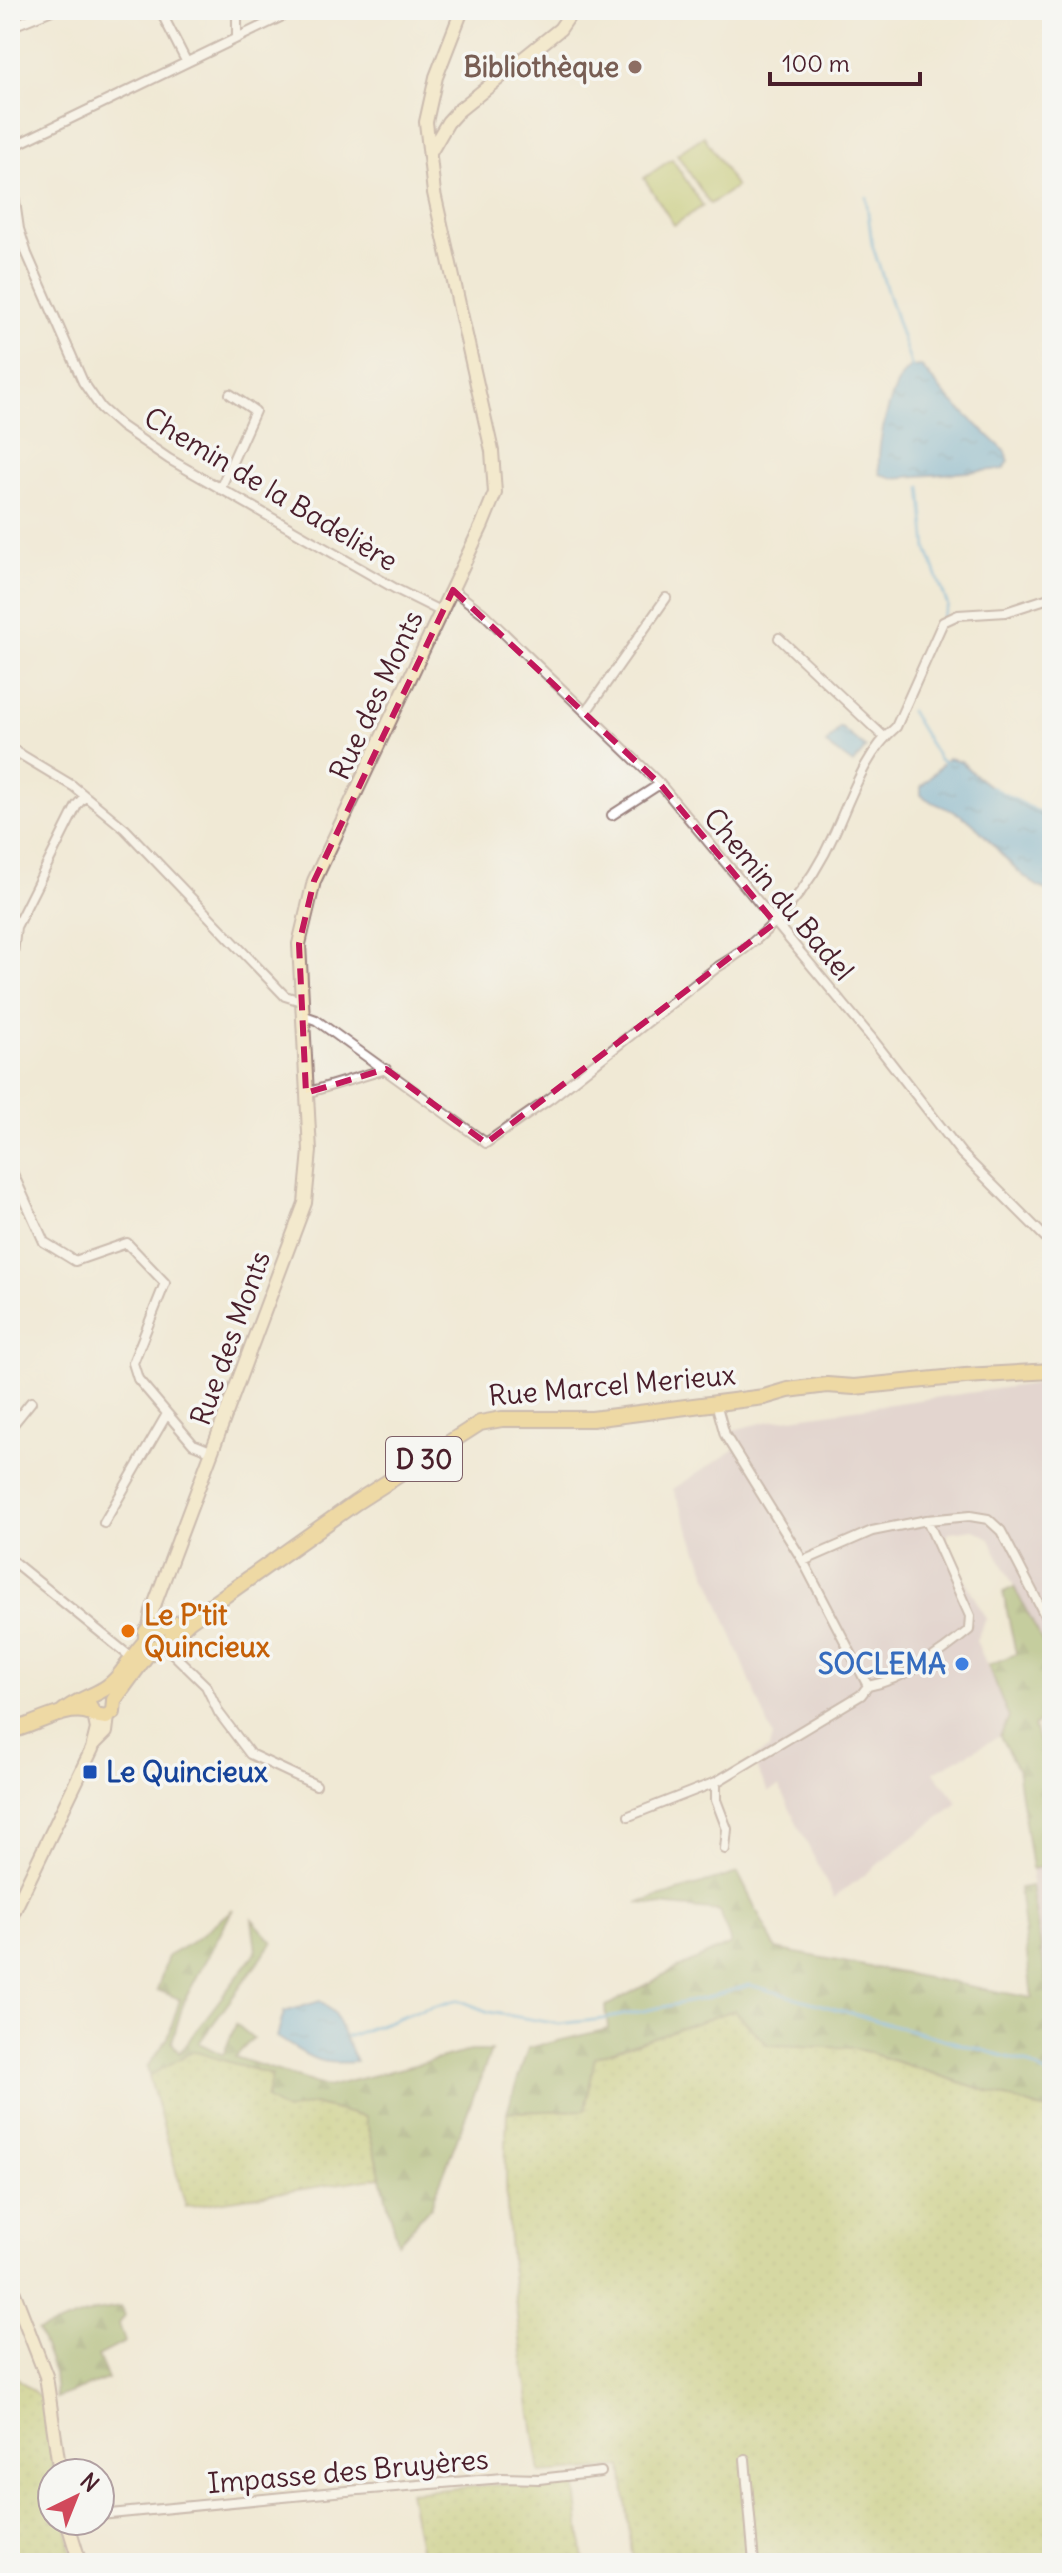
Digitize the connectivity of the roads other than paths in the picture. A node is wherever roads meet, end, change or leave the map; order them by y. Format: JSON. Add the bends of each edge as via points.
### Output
{"nodes":[{"id":1,"x":52,"y":10,"type":"edge"},
{"id":2,"x":160,"y":10,"type":"edge"},
{"id":3,"x":237,"y":10,"type":"edge"},
{"id":4,"x":295,"y":10,"type":"edge"},
{"id":5,"x":462,"y":10,"type":"edge"},
{"id":6,"x":573,"y":10,"type":"edge"},
{"id":7,"x":10,"y":27,"type":"edge"},
{"id":8,"x":237,"y":36,"type":"junction"},
{"id":9,"x":186,"y":61,"type":"junction"},
{"id":10,"x":427,"y":111,"type":"junction"},
{"id":11,"x":450,"y":119,"type":"junction"},
{"id":12,"x":10,"y":153,"type":"edge"},
{"id":13,"x":429,"y":155,"type":"junction"},
{"id":14,"x":10,"y":166,"type":"edge"},
{"id":15,"x":230,"y":394,"type":"dead end"},
{"id":16,"x":220,"y":489,"type":"junction"},
{"id":17,"x":453,"y":590,"type":"junction"},
{"id":18,"x":1052,"y":597,"type":"edge"},
{"id":19,"x":666,"y":598,"type":"dead end"},
{"id":20,"x":442,"y":612,"type":"junction"},
{"id":21,"x":779,"y":638,"type":"dead end"},
{"id":22,"x":586,"y":712,"type":"junction"},
{"id":23,"x":884,"y":737,"type":"junction"},
{"id":24,"x":10,"y":748,"type":"edge"},
{"id":25,"x":660,"y":784,"type":"junction"},
{"id":26,"x":85,"y":796,"type":"junction"},
{"id":27,"x":612,"y":815,"type":"dead end"},
{"id":28,"x":775,"y":923,"type":"junction"},
{"id":29,"x":10,"y":982,"type":"edge"},
{"id":30,"x":301,"y":1001,"type":"junction"},
{"id":31,"x":301,"y":1015,"type":"junction"},
{"id":32,"x":386,"y":1069,"type":"junction"},
{"id":33,"x":306,"y":1093,"type":"junction"},
{"id":34,"x":10,"y":1167,"type":"edge"},
{"id":35,"x":1052,"y":1244,"type":"edge"},
{"id":36,"x":1052,"y":1371,"type":"edge"},
{"id":37,"x":31,"y":1402,"type":"dead end"},
{"id":38,"x":716,"y":1403,"type":"junction"},
{"id":39,"x":167,"y":1414,"type":"junction"},
{"id":40,"x":10,"y":1428,"type":"edge"},
{"id":41,"x":213,"y":1452,"type":"junction"},
{"id":42,"x":927,"y":1520,"type":"junction"},
{"id":43,"x":104,"y":1523,"type":"dead end"},
{"id":44,"x":10,"y":1559,"type":"edge"},
{"id":45,"x":803,"y":1561,"type":"junction"},
{"id":46,"x":1052,"y":1629,"type":"edge"},
{"id":47,"x":158,"y":1636,"type":"junction"},
{"id":48,"x":132,"y":1658,"type":"junction"},
{"id":49,"x":868,"y":1686,"type":"junction"},
{"id":50,"x":102,"y":1696,"type":"junction"},
{"id":51,"x":60,"y":1714,"type":"junction"},
{"id":52,"x":98,"y":1715,"type":"junction"},
{"id":53,"x":10,"y":1731,"type":"edge"},
{"id":54,"x":716,"y":1782,"type":"junction"},
{"id":55,"x":316,"y":1785,"type":"dead end"},
{"id":56,"x":629,"y":1816,"type":"dead end"},
{"id":57,"x":725,"y":1849,"type":"dead end"},
{"id":58,"x":10,"y":1919,"type":"edge"},
{"id":59,"x":10,"y":2283,"type":"edge"},
{"id":60,"x":58,"y":2457,"type":"edge"},
{"id":61,"x":745,"y":2459,"type":"dead end"},
{"id":62,"x":601,"y":2472,"type":"dead end"},
{"id":63,"x":116,"y":2513,"type":"edge"},
{"id":64,"x":72,"y":2537,"type":"edge"},
{"id":65,"x":80,"y":2563,"type":"edge"},
{"id":66,"x":754,"y":2563,"type":"edge"}],
"edges":[{"from":1,"to":7,"type":"street"},
{"from":2,"to":9,"type":"street"},
{"from":3,"to":8,"type":"street"},
{"from":4,"to":8,"type":"street"},
{"from":5,"to":10,"type":"street","name":"Rue des Monts"},
{"from":6,"to":11,"type":"street","via":[[560,29]]},
{"from":8,"to":9,"type":"street"},
{"from":9,"to":12,"type":"street","via":[[20,143]]},
{"from":10,"to":11,"type":"street","via":[[439,120]]},
{"from":10,"to":13,"type":"street","name":"Rue des Monts"},
{"from":11,"to":13,"type":"street"},
{"from":13,"to":17,"type":"street","name":"Rue des Monts","via":[[492,451],[495,493]]},
{"from":14,"to":16,"type":"street","name":"Chemin de la Badelière","via":[[27,254],[83,382],[121,426]]},
{"from":15,"to":16,"type":"street","via":[[255,411]]},
{"from":16,"to":20,"type":"street","name":"Chemin de la Badelière"},
{"from":17,"to":20,"type":"street","name":"Rue des Monts"},
{"from":17,"to":22,"type":"street","name":"Chemin du Badel"},
{"from":18,"to":23,"type":"street","via":[[1006,612],[958,615],[943,622],[896,727]]},
{"from":19,"to":22,"type":"street"},
{"from":20,"to":30,"type":"street","name":"Rue des Monts","via":[[314,881],[299,944]]},
{"from":21,"to":23,"type":"street"},
{"from":22,"to":25,"type":"street","name":"Chemin du Badel"},
{"from":23,"to":28,"type":"street","via":[[807,883]]},
{"from":24,"to":26,"type":"street"},
{"from":25,"to":27,"type":"street"},
{"from":25,"to":28,"type":"street","name":"Chemin du Badel"},
{"from":26,"to":29,"type":"street","via":[[16,927]]},
{"from":26,"to":30,"type":"street","via":[[159,863],[285,996]]},
{"from":28,"to":32,"type":"street","via":[[486,1143]]},
{"from":28,"to":35,"type":"street","name":"Chemin du Badel","via":[[962,1154]]},
{"from":30,"to":31,"type":"street","name":"Rue des Monts"},
{"from":31,"to":32,"type":"street"},
{"from":31,"to":33,"type":"street","name":"Rue des Monts"},
{"from":32,"to":33,"type":"street"},
{"from":33,"to":41,"type":"street","name":"Rue des Monts","via":[[310,1151],[305,1203]]},
{"from":34,"to":39,"type":"street","name":"Rue des Monts","via":[[44,1242],[58,1253],[75,1261],[127,1243],[165,1283],[133,1363],[138,1379]]},
{"from":36,"to":38,"type":"main road","name":"Rue Marcel Merieux","number":"D 30","via":[[827,1385]]},
{"from":37,"to":40,"type":"street"},
{"from":38,"to":45,"type":"street","via":[[725,1435]]},
{"from":38,"to":47,"type":"main road","name":"Rue Marcel Merieux","number":"D 30","via":[[592,1419],[480,1423],[355,1503],[189,1621]]},
{"from":39,"to":41,"type":"street","name":"Rue des Monts","via":[[193,1444]]},
{"from":39,"to":43,"type":"street","name":"Rue des Monts"},
{"from":41,"to":47,"type":"street","name":"Rue des Monts","via":[[157,1604]]},
{"from":42,"to":45,"type":"street","via":[[872,1531]]},
{"from":42,"to":46,"type":"street","via":[[988,1519],[1001,1531]]},
{"from":42,"to":49,"type":"street","via":[[970,1616],[969,1630],[903,1675]]},
{"from":44,"to":48,"type":"street"},
{"from":45,"to":49,"type":"street"},
{"from":47,"to":48,"type":"main road","name":"Rue Marcel Merieux","number":"D 30"},
{"from":47,"to":50,"type":"main road","name":"Rue Marcel Merieux","number":"D 30","via":[[146,1656]]},
{"from":47,"to":55,"type":"street","via":[[206,1686],[250,1754]]},
{"from":48,"to":50,"type":"main road","name":"Rue Marcel Merieux","number":"D 30"},
{"from":49,"to":54,"type":"street"},
{"from":50,"to":51,"type":"main road","number":"D 30","via":[[73,1701]]},
{"from":50,"to":52,"type":"main road","via":[[88,1703]]},
{"from":50,"to":52,"type":"main road","via":[[114,1709]]},
{"from":51,"to":52,"type":"main road","number":"D 30","via":[[84,1710]]},
{"from":51,"to":53,"type":"main road","number":"D 30"},
{"from":52,"to":58,"type":"street","via":[[106,1732],[93,1745]]},
{"from":54,"to":56,"type":"street"},
{"from":54,"to":57,"type":"street","via":[[716,1800],[727,1829]]},
{"from":59,"to":60,"type":"street","via":[[46,2376]]},
{"from":61,"to":66,"type":"street"},
{"from":62,"to":63,"type":"street","name":"Impasse des Bruyères"},
{"from":64,"to":65,"type":"street"}]}
